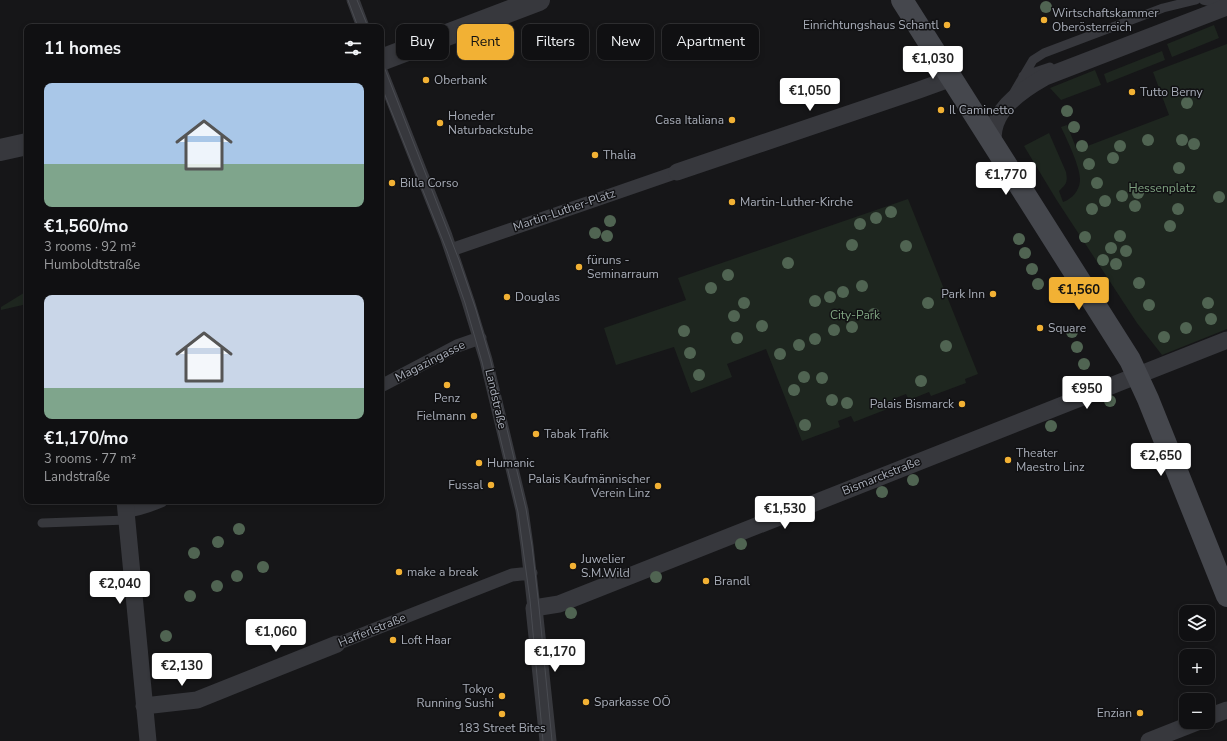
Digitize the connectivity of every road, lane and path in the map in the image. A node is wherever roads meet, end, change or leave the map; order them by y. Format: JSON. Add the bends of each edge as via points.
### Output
{"nodes":[{"id":1,"x":353,"y":0,"type":"edge"},
{"id":2,"x":539,"y":0,"type":"edge"},
{"id":3,"x":902,"y":0,"type":"edge"},
{"id":4,"x":1196,"y":0,"type":"edge"},
{"id":5,"x":1203,"y":0,"type":"edge"},
{"id":6,"x":1225,"y":5,"type":"edge"},
{"id":7,"x":362,"y":24,"type":"edge"},
{"id":8,"x":384,"y":59,"type":"edge"},
{"id":9,"x":1023,"y":76,"type":"junction"},
{"id":10,"x":952,"y":78,"type":"junction"},
{"id":11,"x":384,"y":79,"type":"edge"},
{"id":12,"x":1005,"y":108,"type":"junction"},
{"id":13,"x":993,"y":142,"type":"junction"},
{"id":14,"x":24,"y":145,"type":"edge"},
{"id":15,"x":0,"y":150,"type":"edge"},
{"id":16,"x":677,"y":172,"type":"joint"},
{"id":17,"x":451,"y":250,"type":"junction"},
{"id":18,"x":480,"y":338,"type":"junction"},
{"id":19,"x":1227,"y":340,"type":"edge"},
{"id":20,"x":1137,"y":375,"type":"junction"},
{"id":21,"x":384,"y":384,"type":"edge"},
{"id":22,"x":153,"y":504,"type":"edge"},
{"id":23,"x":126,"y":511,"type":"edge"},
{"id":24,"x":42,"y":524,"type":"dead end"},
{"id":25,"x":531,"y":573,"type":"junction"},
{"id":26,"x":1227,"y":596,"type":"edge"},
{"id":27,"x":534,"y":608,"type":"junction"},
{"id":28,"x":337,"y":644,"type":"joint"},
{"id":29,"x":144,"y":706,"type":"junction"},
{"id":30,"x":1227,"y":710,"type":"edge"},
{"id":31,"x":1215,"y":715,"type":"edge"},
{"id":32,"x":1179,"y":729,"type":"edge"},
{"id":33,"x":148,"y":741,"type":"edge"},
{"id":34,"x":548,"y":741,"type":"edge"},
{"id":35,"x":1149,"y":741,"type":"edge"}],
"edges":[{"from":1,"to":7,"type":"street"},
{"from":2,"to":8,"type":"street"},
{"from":3,"to":10,"type":"main road"},
{"from":4,"to":9,"type":"lane","via":[[1163,8],[1044,53],[1033,60]]},
{"from":5,"to":6,"type":"lane"},
{"from":6,"to":9,"type":"lane"},
{"from":6,"to":12,"type":"street","via":[[1045,77],[1021,92]]},
{"from":9,"to":12,"type":"lane"},
{"from":10,"to":13,"type":"main road"},
{"from":10,"to":16,"type":"street"},
{"from":11,"to":17,"type":"street","name":"Landstraße"},
{"from":12,"to":13,"type":"street","via":[[998,118]]},
{"from":13,"to":20,"type":"main road"},
{"from":14,"to":15,"type":"street"},
{"from":16,"to":17,"type":"street","name":"Martin-Luther-Platz"},
{"from":17,"to":18,"type":"street","name":"Landstraße"},
{"from":18,"to":21,"type":"street","name":"Magazingasse","via":[[457,346]]},
{"from":18,"to":25,"type":"street","name":"Landstraße","via":[[522,510]]},
{"from":19,"to":20,"type":"street"},
{"from":20,"to":26,"type":"main road"},
{"from":20,"to":27,"type":"street","name":"Bismarckstraße","via":[[559,604]]},
{"from":22,"to":23,"type":"street"},
{"from":23,"to":24,"type":"lane"},
{"from":23,"to":29,"type":"street"},
{"from":25,"to":27,"type":"street","name":"Landstraße"},
{"from":25,"to":28,"type":"street","name":"Hafferlstraße","via":[[512,575]]},
{"from":27,"to":34,"type":"street","name":"Landstraße"},
{"from":28,"to":29,"type":"street","name":"Hafferlstraße","via":[[197,700]]},
{"from":29,"to":33,"type":"street"},
{"from":30,"to":31,"type":"street"},
{"from":32,"to":35,"type":"street"}]}
